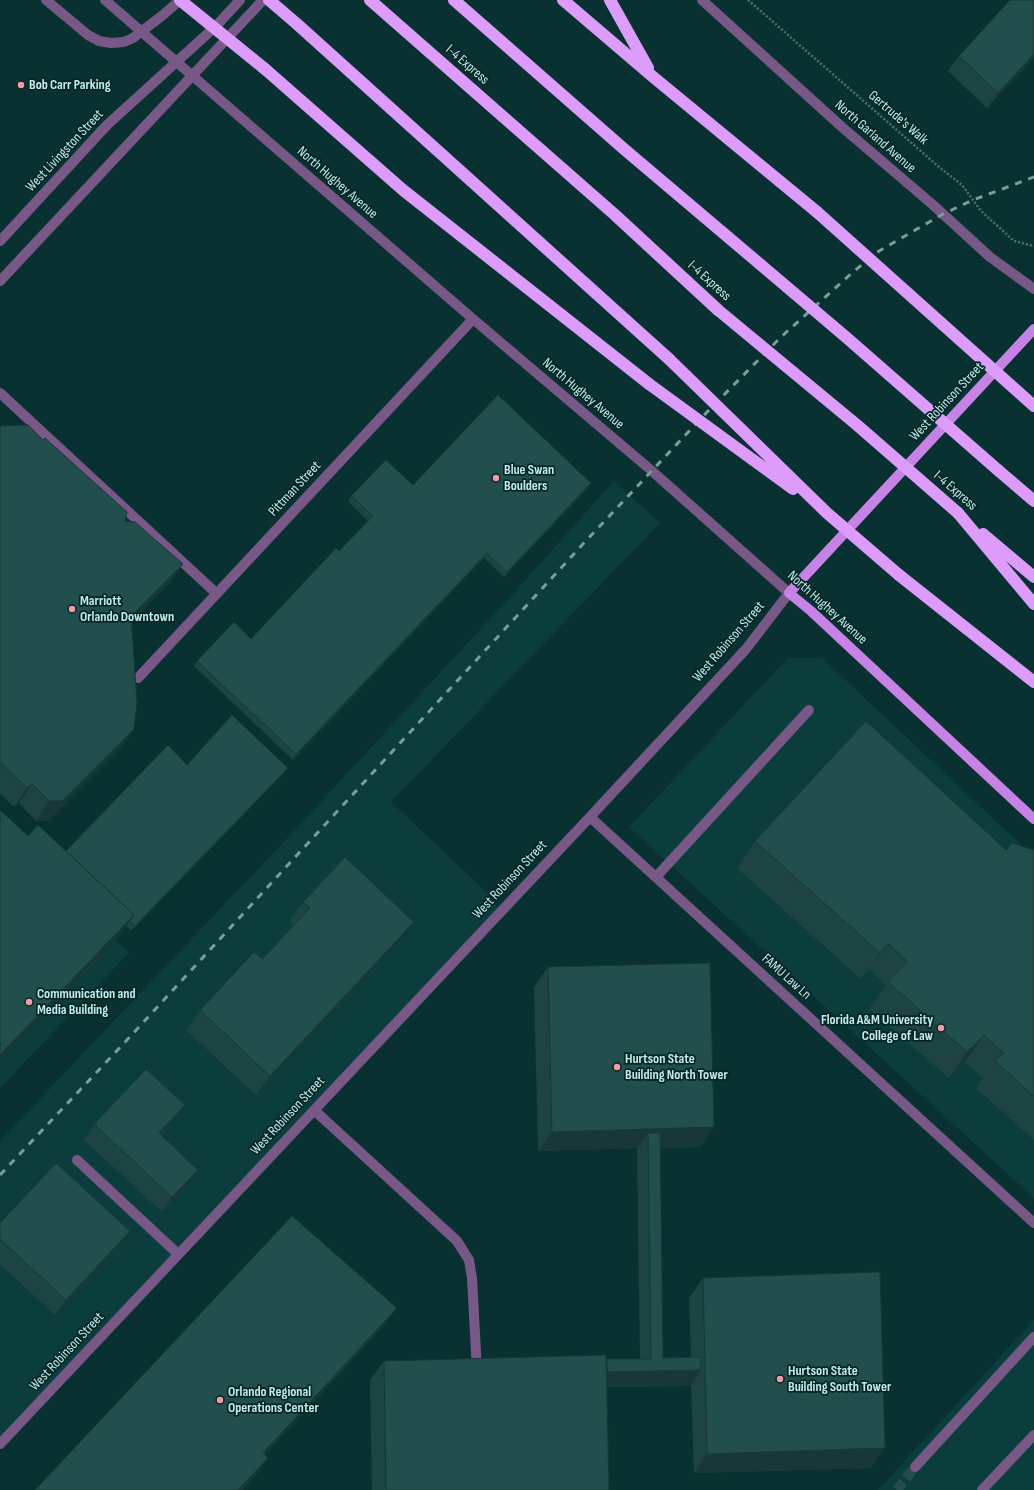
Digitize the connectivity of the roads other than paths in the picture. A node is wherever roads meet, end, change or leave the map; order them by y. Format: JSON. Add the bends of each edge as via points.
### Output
{"nodes":[{"id":1,"x":46,"y":0,"type":"edge"},
{"id":2,"x":105,"y":0,"type":"edge"},
{"id":3,"x":180,"y":0,"type":"edge"},
{"id":4,"x":240,"y":0,"type":"edge"},
{"id":5,"x":263,"y":0,"type":"edge"},
{"id":6,"x":269,"y":0,"type":"edge"},
{"id":7,"x":370,"y":0,"type":"edge"},
{"id":8,"x":454,"y":0,"type":"edge"},
{"id":9,"x":564,"y":0,"type":"edge"},
{"id":10,"x":610,"y":0,"type":"edge"},
{"id":11,"x":702,"y":0,"type":"edge"},
{"id":12,"x":142,"y":32,"type":"junction"},
{"id":13,"x":177,"y":62,"type":"junction"},
{"id":14,"x":193,"y":75,"type":"junction"},
{"id":15,"x":652,"y":76,"type":"junction"},
{"id":16,"x":0,"y":241,"type":"edge"},
{"id":17,"x":0,"y":280,"type":"edge"},
{"id":18,"x":1034,"y":288,"type":"edge"},
{"id":19,"x":473,"y":319,"type":"junction"},
{"id":20,"x":1034,"y":329,"type":"edge"},
{"id":21,"x":0,"y":393,"type":"edge"},
{"id":22,"x":1034,"y":406,"type":"edge"},
{"id":23,"x":1034,"y":501,"type":"edge"},
{"id":24,"x":827,"y":513,"type":"junction"},
{"id":25,"x":958,"y":513,"type":"junction"},
{"id":26,"x":1034,"y":577,"type":"edge"},
{"id":27,"x":216,"y":593,"type":"junction"},
{"id":28,"x":789,"y":593,"type":"junction"},
{"id":29,"x":1034,"y":604,"type":"edge"},
{"id":30,"x":138,"y":678,"type":"dead end"},
{"id":31,"x":1034,"y":682,"type":"edge"},
{"id":32,"x":809,"y":710,"type":"dead end"},
{"id":33,"x":590,"y":816,"type":"junction"},
{"id":34,"x":1034,"y":819,"type":"edge"},
{"id":35,"x":656,"y":877,"type":"junction"},
{"id":36,"x":314,"y":1110,"type":"junction"},
{"id":37,"x":77,"y":1160,"type":"dead end"},
{"id":38,"x":1034,"y":1223,"type":"edge"},
{"id":39,"x":178,"y":1254,"type":"junction"},
{"id":40,"x":1034,"y":1337,"type":"edge"},
{"id":41,"x":477,"y":1377,"type":"edge"},
{"id":42,"x":1034,"y":1436,"type":"edge"},
{"id":43,"x":0,"y":1444,"type":"edge"},
{"id":44,"x":915,"y":1467,"type":"tunnel mouth"},
{"id":45,"x":982,"y":1490,"type":"edge"}],
"edges":[{"from":1,"to":12,"type":"street","via":[[77,27],[99,41],[124,42]]},
{"from":2,"to":12,"type":"street","name":"North Hughey Avenue"},
{"from":3,"to":12,"type":"street"},
{"from":3,"to":24,"type":"highway","bridge":true,"via":[[265,69],[402,190],[649,384]]},
{"from":4,"to":13,"type":"street","name":"West Livingston Street"},
{"from":5,"to":14,"type":"street"},
{"from":6,"to":24,"type":"highway","bridge":true,"via":[[670,359]]},
{"from":7,"to":25,"type":"highway","name":"I-4 Express","bridge":true,"via":[[614,214],[718,310]]},
{"from":8,"to":23,"type":"highway","bridge":true},
{"from":9,"to":15,"type":"highway"},
{"from":10,"to":15,"type":"highway"},
{"from":11,"to":18,"type":"street","name":"North Garland Avenue","via":[[990,256]]},
{"from":12,"to":13,"type":"street","name":"North Hughey Avenue"},
{"from":13,"to":14,"type":"street","name":"North Hughey Avenue"},
{"from":13,"to":16,"type":"street","name":"West Livingston Street","via":[[107,125]]},
{"from":14,"to":17,"type":"street"},
{"from":14,"to":19,"type":"street","name":"North Hughey Avenue"},
{"from":15,"to":22,"type":"highway","bridge":true,"via":[[816,212]]},
{"from":19,"to":27,"type":"street","name":"Pittman Street"},
{"from":19,"to":28,"type":"street","name":"North Hughey Avenue","via":[[652,471]]},
{"from":20,"to":28,"type":"main road","name":"West Robinson Street"},
{"from":21,"to":27,"type":"street"},
{"from":24,"to":31,"type":"highway","bridge":true},
{"from":25,"to":26,"type":"highway","name":"I-4 Express"},
{"from":25,"to":29,"type":"highway"},
{"from":27,"to":30,"type":"street","name":"Pittman Street"},
{"from":28,"to":33,"type":"street","name":"West Robinson Street","via":[[746,649]]},
{"from":28,"to":34,"type":"main road","name":"North Hughey Avenue"},
{"from":32,"to":35,"type":"street"},
{"from":33,"to":35,"type":"street","name":"FAMU Law Ln"},
{"from":33,"to":36,"type":"street","name":"West Robinson Street"},
{"from":35,"to":38,"type":"street","name":"FAMU Law Ln"},
{"from":36,"to":39,"type":"street","name":"West Robinson Street"},
{"from":36,"to":41,"type":"street","via":[[457,1242],[469,1260]]},
{"from":37,"to":39,"type":"street"},
{"from":39,"to":43,"type":"street","name":"West Robinson Street"},
{"from":40,"to":44,"type":"street"},
{"from":42,"to":45,"type":"street"}]}
